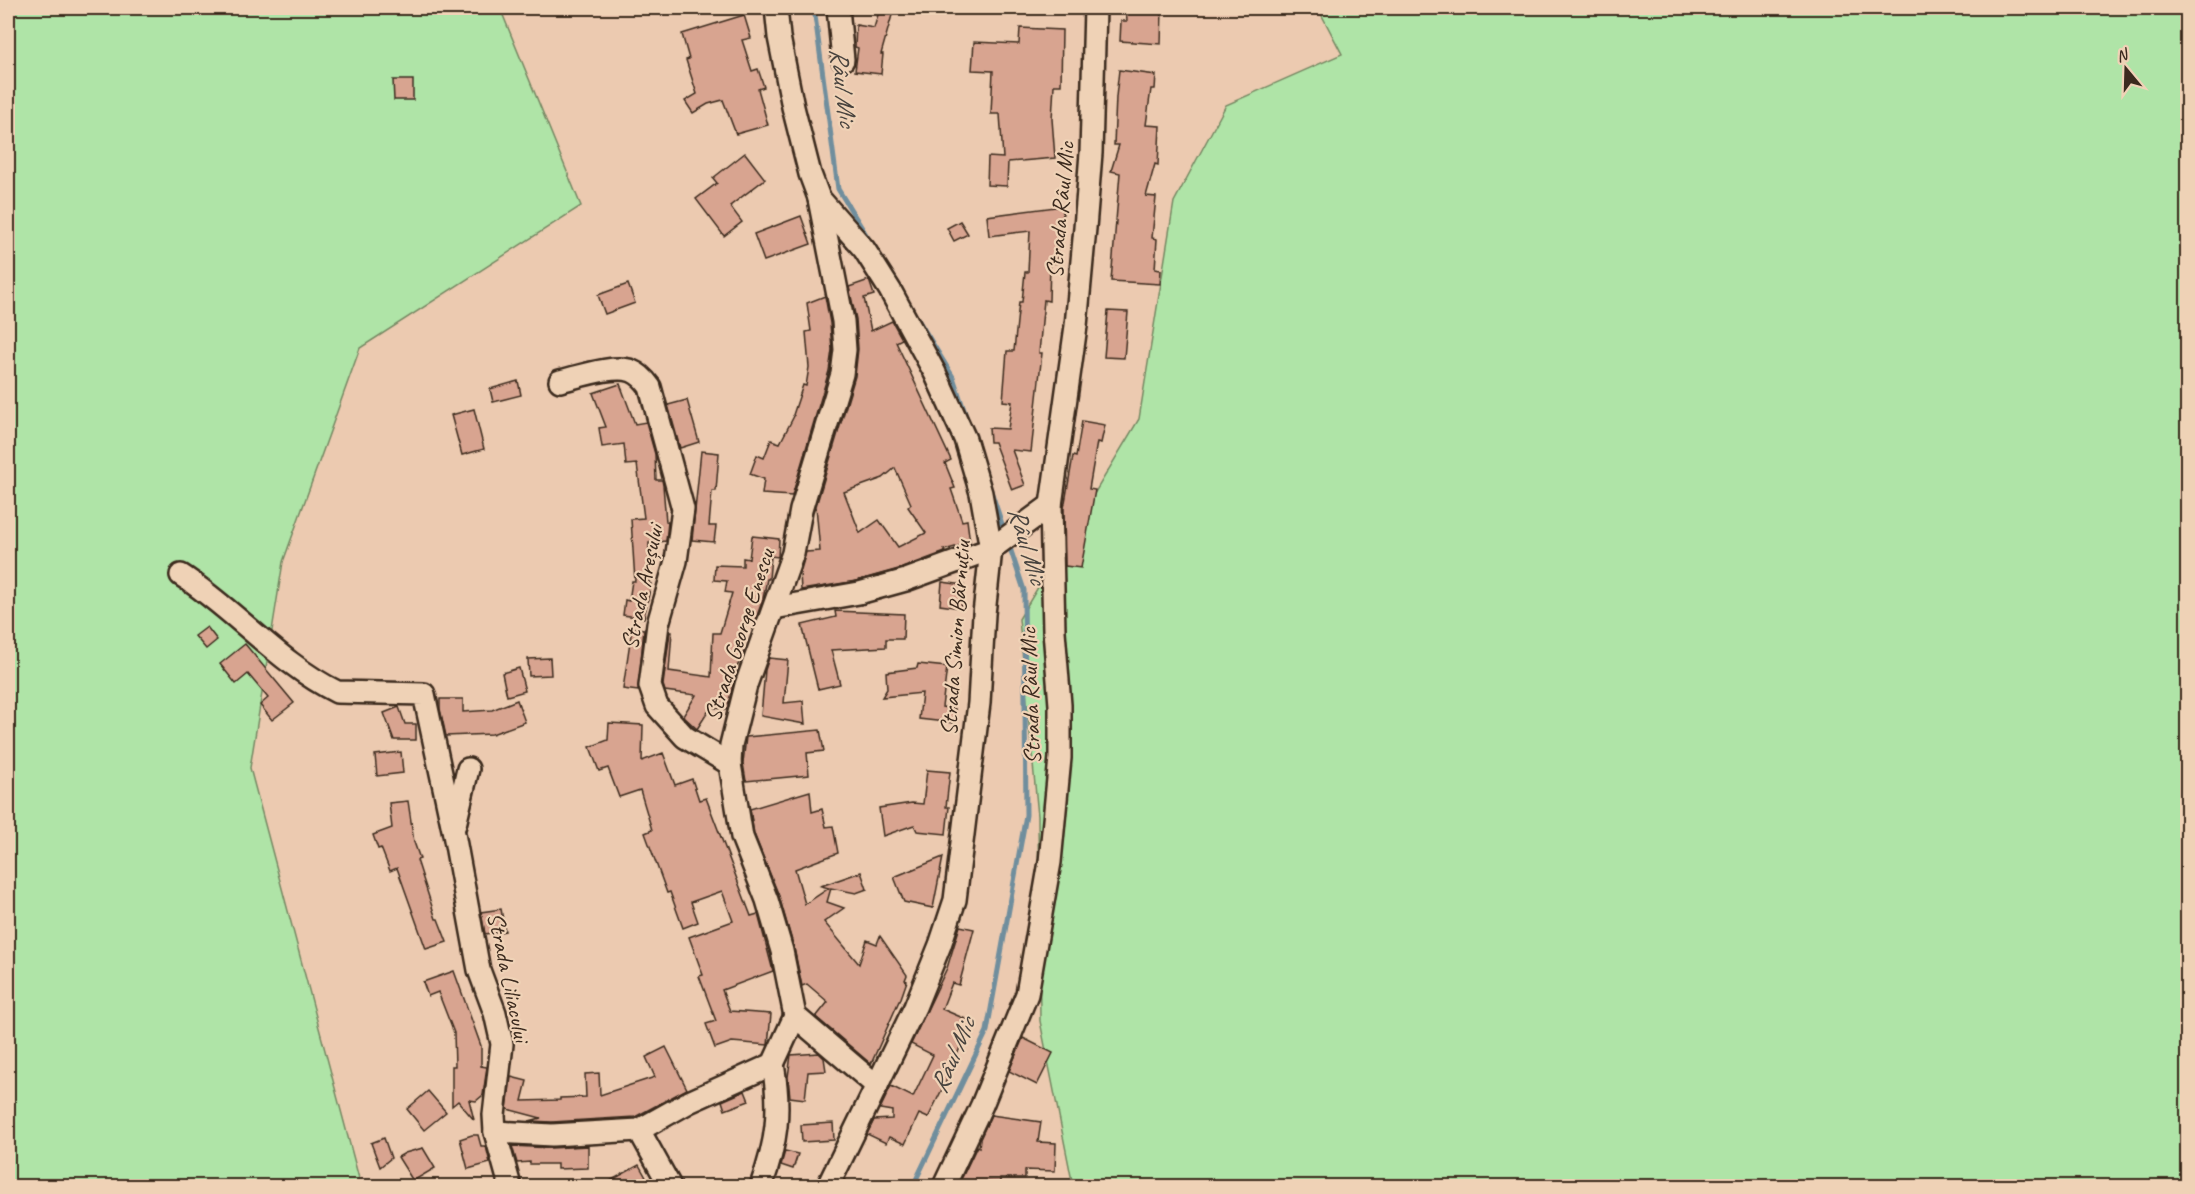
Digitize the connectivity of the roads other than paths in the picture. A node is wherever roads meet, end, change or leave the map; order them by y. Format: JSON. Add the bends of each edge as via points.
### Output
{"nodes":[{"id":1,"x":776,"y":8,"type":"edge"},
{"id":2,"x":838,"y":8,"type":"edge"},
{"id":3,"x":1095,"y":8,"type":"edge"},
{"id":4,"x":843,"y":60,"type":"dead end"},
{"id":5,"x":819,"y":198,"type":"junction"},
{"id":6,"x":560,"y":381,"type":"dead end"},
{"id":7,"x":1051,"y":505,"type":"junction"},
{"id":8,"x":996,"y":545,"type":"junction"},
{"id":9,"x":181,"y":575,"type":"dead end"},
{"id":10,"x":774,"y":608,"type":"junction"},
{"id":11,"x":730,"y":764,"type":"junction"},
{"id":12,"x":468,"y":769,"type":"dead end"},
{"id":13,"x":454,"y":834,"type":"junction"},
{"id":14,"x":795,"y":1016,"type":"junction"},
{"id":15,"x":772,"y":1064,"type":"junction"},
{"id":16,"x":878,"y":1086,"type":"junction"},
{"id":17,"x":639,"y":1130,"type":"junction"},
{"id":18,"x":495,"y":1132,"type":"junction"},
{"id":19,"x":510,"y":1186,"type":"edge"},
{"id":20,"x":670,"y":1186,"type":"edge"},
{"id":21,"x":761,"y":1186,"type":"edge"},
{"id":22,"x":828,"y":1186,"type":"edge"},
{"id":23,"x":944,"y":1186,"type":"edge"}],
"edges":[{"from":1,"to":5,"type":"street","name":"Strada Simion Bărnuțiu","via":[[793,107]]},
{"from":2,"to":4,"type":"street"},
{"from":3,"to":7,"type":"street","name":"Strada Râul Mic","via":[[1084,238]]},
{"from":5,"to":8,"type":"street","name":"Strada Simion Bărnuțiu","via":[[864,249],[935,373],[968,450]]},
{"from":5,"to":10,"type":"street","name":"Strada George Enescu","via":[[838,287],[845,350],[842,374],[801,510],[793,553]]},
{"from":6,"to":11,"type":"street","name":"Strada Areșului","via":[[617,369],[631,370],[650,387],[683,509],[676,561],[658,624],[650,686],[657,706],[684,737]]},
{"from":7,"to":8,"type":"street"},
{"from":7,"to":23,"type":"street","name":"Strada Râul Mic","via":[[1060,758],[1050,862],[1027,994]]},
{"from":8,"to":10,"type":"street","via":[[897,583]]},
{"from":8,"to":16,"type":"street","name":"Strada Simion Bărnuțiu","via":[[984,614],[979,703],[955,900],[915,1008]]},
{"from":9,"to":13,"type":"street","name":"Strada Liliacului","via":[[326,687],[337,692],[424,694]]},
{"from":10,"to":11,"type":"street","name":"Strada George Enescu","via":[[730,745]]},
{"from":11,"to":14,"type":"street","name":"Strada George Enescu","via":[[742,837],[767,900]]},
{"from":12,"to":13,"type":"street"},
{"from":13,"to":18,"type":"street","name":"Strada Liliacului","via":[[479,970],[502,1044],[494,1102]]},
{"from":14,"to":15,"type":"street"},
{"from":14,"to":16,"type":"street"},
{"from":15,"to":17,"type":"street"},
{"from":15,"to":21,"type":"street","via":[[778,1094],[777,1128]]},
{"from":16,"to":22,"type":"street","name":"Strada Simion Bărnuțiu"},
{"from":17,"to":18,"type":"street","via":[[552,1135]]},
{"from":17,"to":20,"type":"street"},
{"from":18,"to":19,"type":"street","name":"Strada Liliacului"}]}
